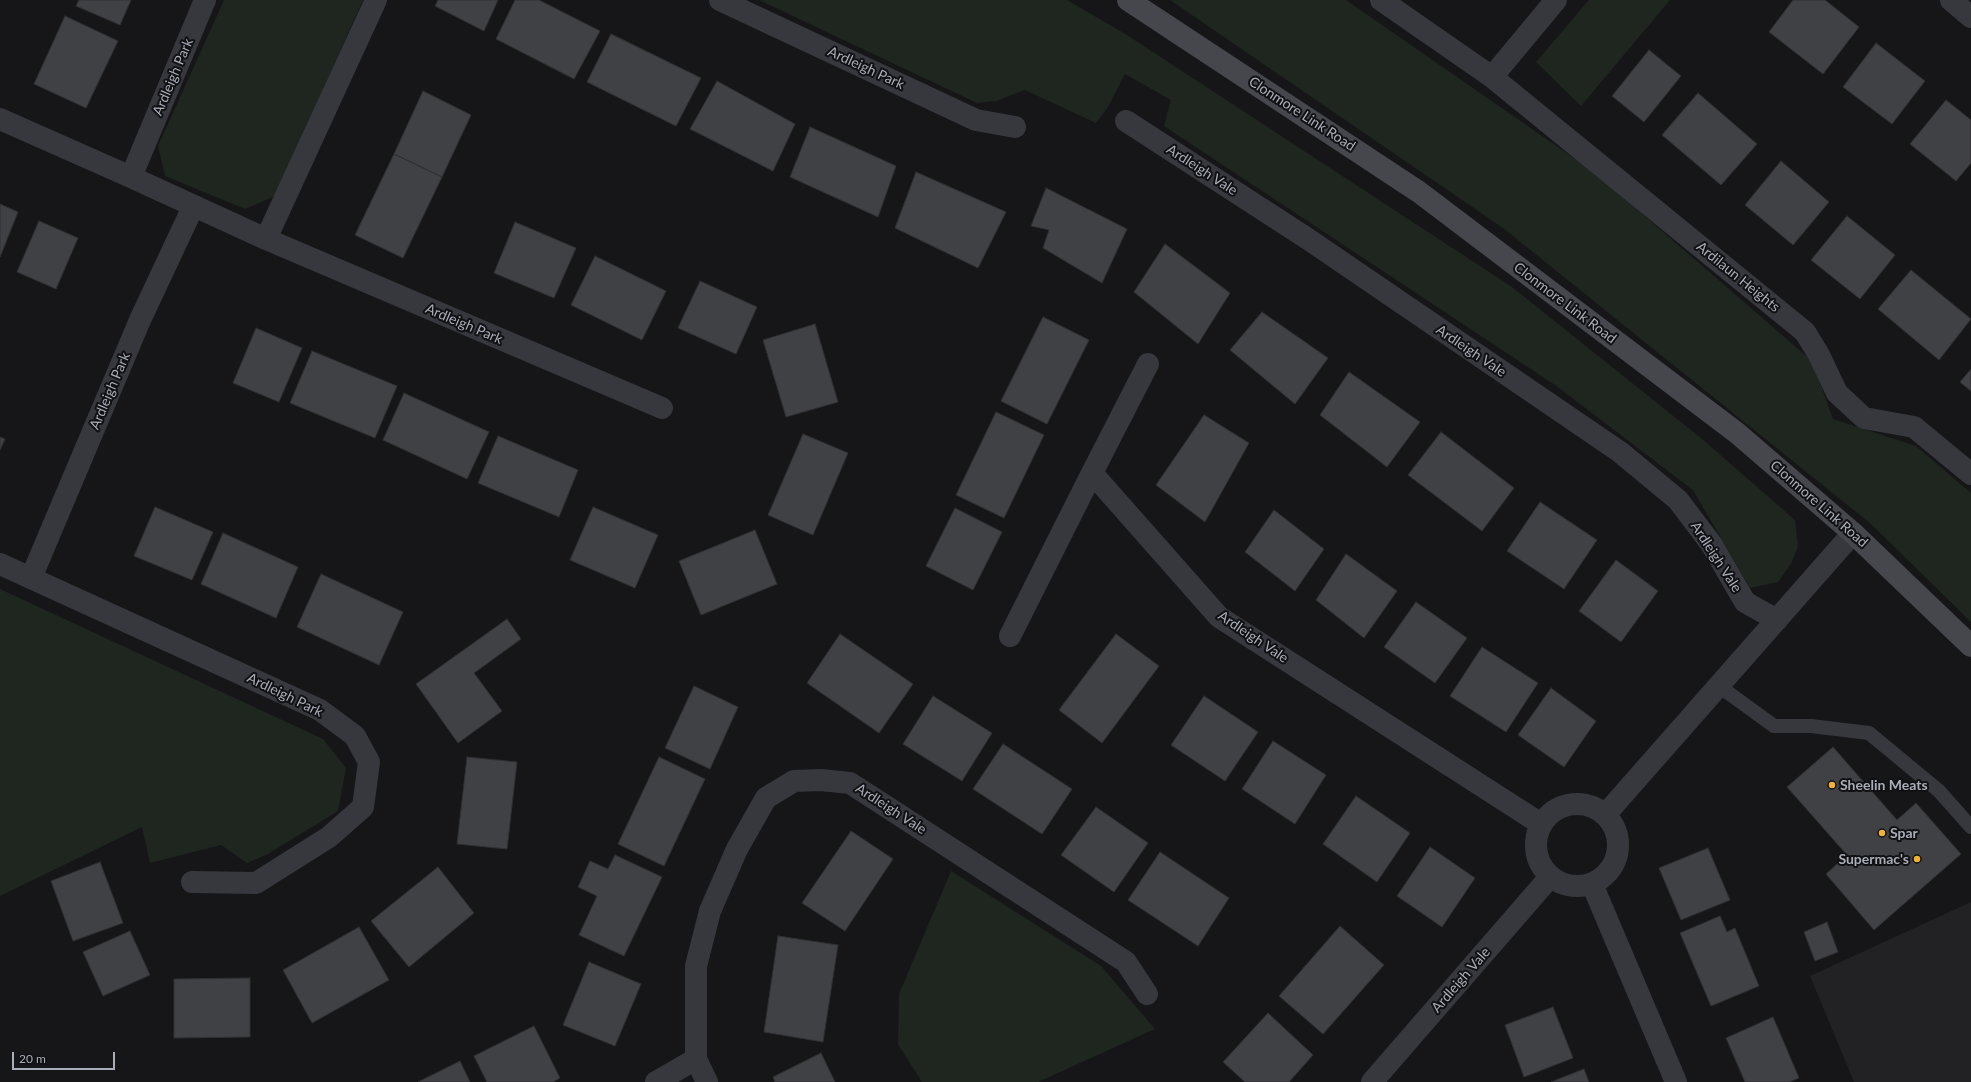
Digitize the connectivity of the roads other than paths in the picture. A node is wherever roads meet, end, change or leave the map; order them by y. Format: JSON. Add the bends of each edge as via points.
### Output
{"nodes":[{"id":1,"x":205,"y":0,"type":"edge"},
{"id":2,"x":376,"y":0,"type":"edge"},
{"id":3,"x":720,"y":0,"type":"edge"},
{"id":4,"x":1128,"y":0,"type":"edge"},
{"id":5,"x":1381,"y":0,"type":"edge"},
{"id":6,"x":1556,"y":0,"type":"edge"},
{"id":7,"x":1951,"y":0,"type":"edge"},
{"id":8,"x":1971,"y":17,"type":"edge"},
{"id":9,"x":1492,"y":78,"type":"junction"},
{"id":10,"x":0,"y":119,"type":"edge"},
{"id":11,"x":1126,"y":121,"type":"dead end"},
{"id":12,"x":1015,"y":127,"type":"dead end"},
{"id":13,"x":131,"y":177,"type":"junction"},
{"id":14,"x":193,"y":207,"type":"junction"},
{"id":15,"x":266,"y":239,"type":"junction"},
{"id":16,"x":1148,"y":364,"type":"dead end"},
{"id":17,"x":662,"y":408,"type":"dead end"},
{"id":18,"x":1092,"y":473,"type":"junction"},
{"id":19,"x":1971,"y":474,"type":"edge"},
{"id":20,"x":1853,"y":533,"type":"junction"},
{"id":21,"x":0,"y":564,"type":"edge"},
{"id":22,"x":31,"y":578,"type":"junction"},
{"id":23,"x":1777,"y":620,"type":"junction"},
{"id":24,"x":1010,"y":636,"type":"dead end"},
{"id":25,"x":1971,"y":646,"type":"edge"},
{"id":26,"x":1719,"y":686,"type":"junction"},
{"id":27,"x":1605,"y":815,"type":"junction"},
{"id":28,"x":1542,"y":824,"type":"junction"},
{"id":29,"x":1971,"y":827,"type":"edge"},
{"id":30,"x":1550,"y":877,"type":"junction"},
{"id":31,"x":192,"y":882,"type":"dead end"},
{"id":32,"x":1592,"y":884,"type":"junction"},
{"id":33,"x":1147,"y":994,"type":"dead end"},
{"id":34,"x":696,"y":1060,"type":"junction"},
{"id":35,"x":656,"y":1082,"type":"edge"},
{"id":36,"x":707,"y":1082,"type":"edge"},
{"id":37,"x":1372,"y":1082,"type":"edge"},
{"id":38,"x":1676,"y":1082,"type":"edge"}],
"edges":[{"from":1,"to":13,"type":"street","name":"Ardleigh Park"},
{"from":2,"to":15,"type":"street"},
{"from":3,"to":12,"type":"street","name":"Ardleigh Park","via":[[976,120]]},
{"from":4,"to":20,"type":"main road","name":"Clonmore Link Road","via":[[1419,192],[1736,433]]},
{"from":5,"to":9,"type":"street","name":"Ardilaun Heights"},
{"from":6,"to":9,"type":"street"},
{"from":7,"to":8,"type":"street"},
{"from":9,"to":19,"type":"street","name":"Ardilaun Heights","via":[[1805,332],[1837,393],[1864,418],[1914,427]]},
{"from":10,"to":13,"type":"street","name":"Ardleigh Park"},
{"from":11,"to":23,"type":"street","name":"Ardleigh Vale","via":[[1308,239],[1620,452],[1678,500],[1712,545],[1745,602]]},
{"from":13,"to":14,"type":"street","name":"Ardleigh Park"},
{"from":14,"to":15,"type":"street","name":"Ardleigh Park"},
{"from":14,"to":22,"type":"street","name":"Ardleigh Park","via":[[140,320]]},
{"from":15,"to":17,"type":"street","name":"Ardleigh Park"},
{"from":16,"to":18,"type":"street"},
{"from":18,"to":24,"type":"street"},
{"from":18,"to":28,"type":"street","name":"Ardleigh Vale","via":[[1219,617]]},
{"from":20,"to":23,"type":"street"},
{"from":20,"to":25,"type":"main road","name":"Clonmore Link Road"},
{"from":21,"to":22,"type":"street","name":"Ardleigh Park"},
{"from":22,"to":31,"type":"street","name":"Ardleigh Park","via":[[320,710],[355,736],[369,762],[363,807],[330,837],[256,883]]},
{"from":23,"to":26,"type":"street"},
{"from":26,"to":27,"type":"street"},
{"from":26,"to":29,"type":"lane","via":[[1774,726],[1810,726],[1869,733],[1940,791]]},
{"from":27,"to":28,"type":"street","via":[[1584,804],[1571,804],[1549,815]]},
{"from":27,"to":32,"type":"street","via":[[1614,826],[1618,853],[1613,866],[1604,877]]},
{"from":28,"to":30,"type":"street","via":[[1535,846],[1542,868]]},
{"from":30,"to":32,"type":"street","via":[[1570,886]]},
{"from":30,"to":37,"type":"street","name":"Ardleigh Vale"},
{"from":32,"to":38,"type":"street"},
{"from":33,"to":34,"type":"street","name":"Ardleigh Vale","via":[[1126,962],[850,783],[794,781],[766,798],[737,849],[710,911],[696,966]]},
{"from":34,"to":35,"type":"street"},
{"from":34,"to":36,"type":"street","name":"Ardleigh Vale"}]}
